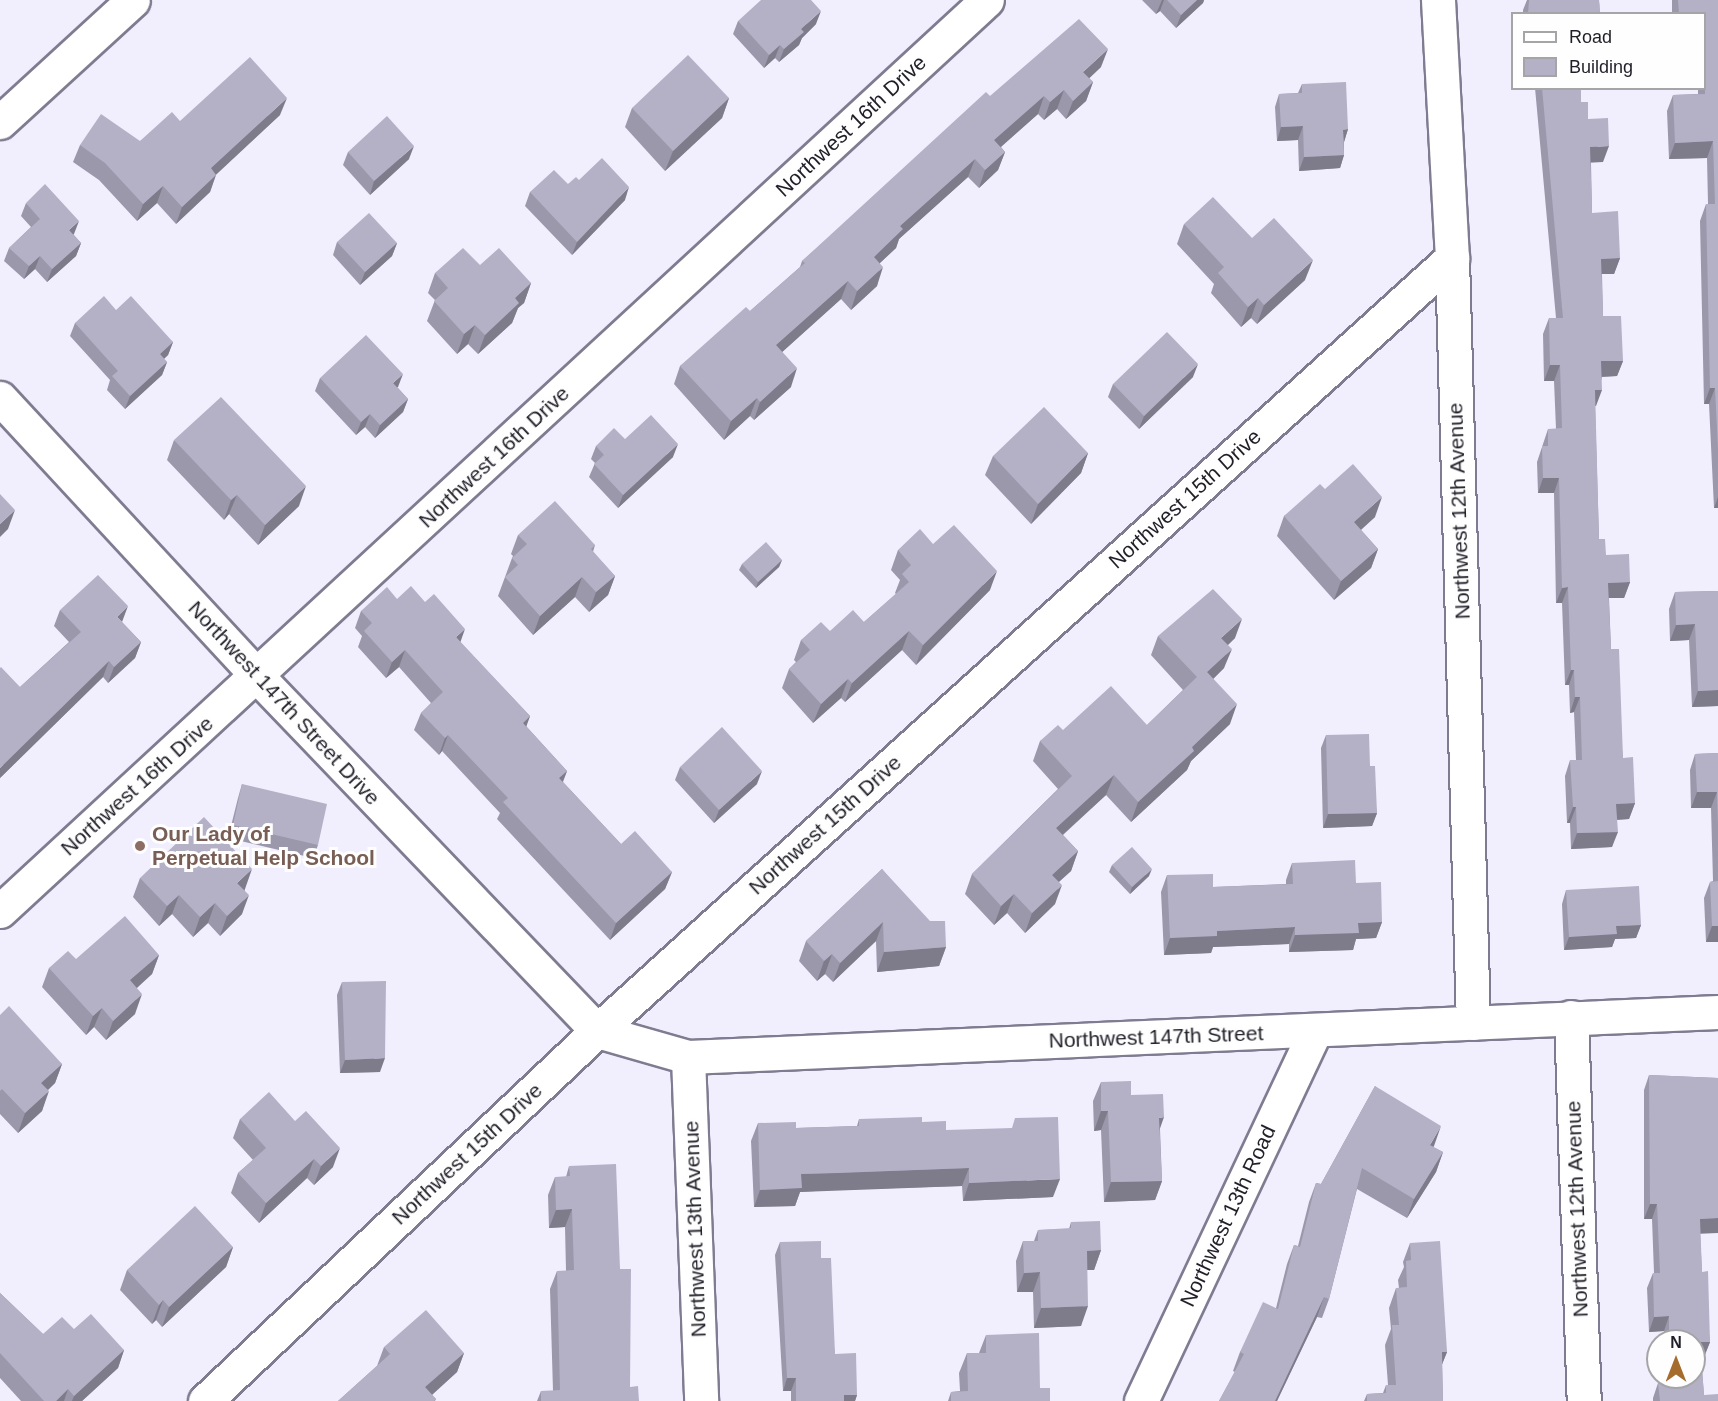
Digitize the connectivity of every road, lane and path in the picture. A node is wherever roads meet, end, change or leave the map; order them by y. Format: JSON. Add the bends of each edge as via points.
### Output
{"nodes":[{"id":1,"x":133,"y":0,"type":"edge"},
{"id":2,"x":987,"y":0,"type":"edge"},
{"id":3,"x":1438,"y":0,"type":"edge"},
{"id":4,"x":0,"y":122,"type":"edge"},
{"id":5,"x":1452,"y":258,"type":"junction"},
{"id":6,"x":0,"y":398,"type":"edge"},
{"id":7,"x":257,"y":676,"type":"junction"},
{"id":8,"x":0,"y":911,"type":"edge"},
{"id":9,"x":1718,"y":1012,"type":"edge"},
{"id":10,"x":1571,"y":1017,"type":"junction"},
{"id":11,"x":1473,"y":1023,"type":"junction"},
{"id":12,"x":597,"y":1031,"type":"junction"},
{"id":13,"x":1315,"y":1031,"type":"junction"},
{"id":14,"x":688,"y":1057,"type":"junction"},
{"id":15,"x":205,"y":1401,"type":"edge"},
{"id":16,"x":701,"y":1401,"type":"edge"},
{"id":17,"x":1141,"y":1401,"type":"edge"},
{"id":18,"x":1584,"y":1401,"type":"edge"}],
"edges":[{"from":1,"to":4,"type":"street"},
{"from":2,"to":7,"type":"street","name":"Northwest 16th Drive"},
{"from":3,"to":5,"type":"street","name":"Northwest 12th Avenue"},
{"from":5,"to":11,"type":"street","name":"Northwest 12th Avenue"},
{"from":5,"to":12,"type":"street","name":"Northwest 15th Drive"},
{"from":6,"to":7,"type":"street","name":"Northwest 147th Street Drive"},
{"from":7,"to":8,"type":"street","name":"Northwest 16th Drive"},
{"from":7,"to":12,"type":"street","name":"Northwest 147th Street Drive"},
{"from":9,"to":10,"type":"street","name":"Northwest 147th Street"},
{"from":10,"to":11,"type":"street","name":"Northwest 147th Street"},
{"from":10,"to":18,"type":"street","name":"Northwest 12th Avenue"},
{"from":11,"to":13,"type":"street","name":"Northwest 147th Street"},
{"from":12,"to":14,"type":"street","name":"Northwest 147th Street"},
{"from":12,"to":15,"type":"street","name":"Northwest 15th Drive"},
{"from":13,"to":14,"type":"street","name":"Northwest 147th Street"},
{"from":13,"to":17,"type":"street","name":"Northwest 13th Road"},
{"from":14,"to":16,"type":"street","name":"Northwest 13th Avenue"}]}
